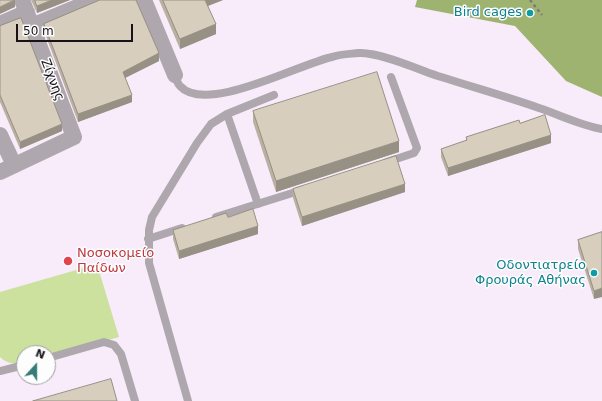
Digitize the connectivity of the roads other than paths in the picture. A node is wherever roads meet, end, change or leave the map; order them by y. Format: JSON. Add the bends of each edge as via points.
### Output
{"nodes":[{"id":1,"x":94,"y":0,"type":"edge"},
{"id":2,"x":144,"y":0,"type":"edge"},
{"id":3,"x":27,"y":13,"type":"edge"},
{"id":4,"x":0,"y":24,"type":"edge"},
{"id":5,"x":175,"y":75,"type":"joint"},
{"id":6,"x":391,"y":77,"type":"dead end"},
{"id":7,"x":274,"y":95,"type":"dead end"},
{"id":8,"x":227,"y":114,"type":"junction"},
{"id":9,"x":602,"y":129,"type":"edge"},
{"id":10,"x":0,"y":135,"type":"edge"},
{"id":11,"x":377,"y":165,"type":"edge"},
{"id":12,"x":7,"y":169,"type":"edge"},
{"id":13,"x":310,"y":187,"type":"edge"},
{"id":14,"x":258,"y":204,"type":"junction"},
{"id":15,"x":207,"y":220,"type":"edge"},
{"id":16,"x":192,"y":225,"type":"edge"},
{"id":17,"x":148,"y":239,"type":"junction"},
{"id":18,"x":56,"y":356,"type":"edge"},
{"id":19,"x":16,"y":367,"type":"edge"},
{"id":20,"x":0,"y":371,"type":"edge"},
{"id":21,"x":135,"y":401,"type":"edge"},
{"id":22,"x":188,"y":401,"type":"edge"}],
"edges":[{"from":1,"to":3,"type":"street"},
{"from":2,"to":5,"type":"street"},
{"from":3,"to":4,"type":"street"},
{"from":3,"to":12,"type":"street","name":"Ζίχνης","via":[[74,137]]},
{"from":5,"to":9,"type":"lane","via":[[180,86],[192,94],[206,96],[237,90],[332,56],[362,53],[383,57]]},
{"from":6,"to":11,"type":"lane","via":[[417,148],[414,153]]},
{"from":7,"to":8,"type":"lane"},
{"from":8,"to":14,"type":"lane"},
{"from":8,"to":17,"type":"lane","via":[[212,124],[197,142],[152,217]]},
{"from":10,"to":12,"type":"street"},
{"from":13,"to":14,"type":"lane"},
{"from":14,"to":15,"type":"lane"},
{"from":16,"to":17,"type":"lane"},
{"from":17,"to":22,"type":"lane","via":[[149,263]]},
{"from":18,"to":21,"type":"lane","via":[[104,342],[114,345],[121,354]]},
{"from":19,"to":20,"type":"lane"}]}
